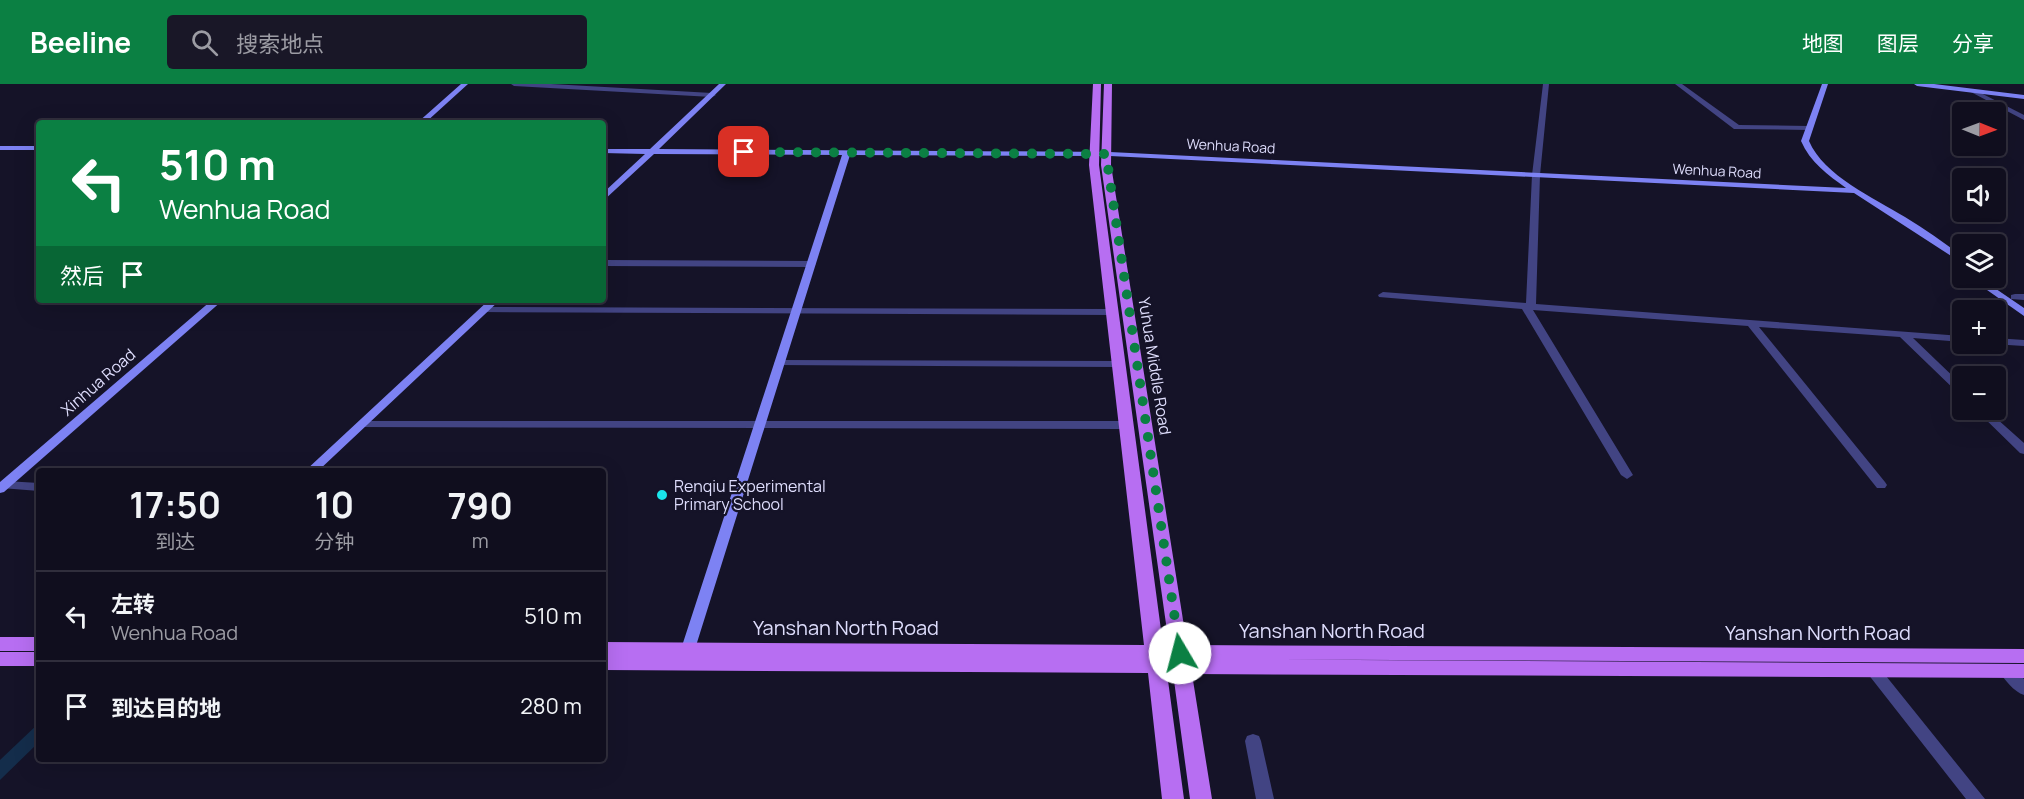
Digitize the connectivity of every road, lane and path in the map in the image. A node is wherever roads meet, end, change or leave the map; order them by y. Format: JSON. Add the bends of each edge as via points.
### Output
{"nodes":[{"id":1,"x":465,"y":84,"type":"edge"},
{"id":2,"x":514,"y":84,"type":"edge"},
{"id":3,"x":723,"y":84,"type":"edge"},
{"id":4,"x":1097,"y":84,"type":"edge"},
{"id":5,"x":1108,"y":84,"type":"edge"},
{"id":6,"x":1546,"y":84,"type":"edge"},
{"id":7,"x":1678,"y":84,"type":"edge"},
{"id":8,"x":1825,"y":84,"type":"edge"},
{"id":9,"x":1917,"y":84,"type":"edge"},
{"id":10,"x":1971,"y":90,"type":"junction"},
{"id":11,"x":712,"y":95,"type":"junction"},
{"id":12,"x":2024,"y":97,"type":"edge"},
{"id":13,"x":2024,"y":118,"type":"edge"},
{"id":14,"x":424,"y":120,"type":"edge"},
{"id":15,"x":1809,"y":128,"type":"junction"},
{"id":16,"x":0,"y":150,"type":"edge"},
{"id":17,"x":36,"y":150,"type":"edge"},
{"id":18,"x":606,"y":151,"type":"edge"},
{"id":19,"x":652,"y":151,"type":"junction"},
{"id":20,"x":847,"y":152,"type":"junction"},
{"id":21,"x":1100,"y":154,"type":"junction"},
{"id":22,"x":1536,"y":175,"type":"junction"},
{"id":23,"x":1858,"y":191,"type":"junction"},
{"id":24,"x":606,"y":195,"type":"edge"},
{"id":25,"x":1878,"y":206,"type":"junction"},
{"id":26,"x":1952,"y":253,"type":"edge"},
{"id":27,"x":606,"y":262,"type":"edge"},
{"id":28,"x":1952,"y":262,"type":"edge"},
{"id":29,"x":811,"y":264,"type":"junction"},
{"id":30,"x":1988,"y":288,"type":"edge"},
{"id":31,"x":2003,"y":288,"type":"edge"},
{"id":32,"x":1383,"y":295,"type":"dead end"},
{"id":33,"x":2021,"y":299,"type":"edge"},
{"id":34,"x":215,"y":303,"type":"edge"},
{"id":35,"x":492,"y":303,"type":"edge"},
{"id":36,"x":1529,"y":307,"type":"junction"},
{"id":37,"x":485,"y":310,"type":"junction"},
{"id":38,"x":796,"y":311,"type":"junction"},
{"id":39,"x":1112,"y":312,"type":"junction"},
{"id":40,"x":2024,"y":313,"type":"edge"},
{"id":41,"x":1751,"y":323,"type":"junction"},
{"id":42,"x":1902,"y":334,"type":"junction"},
{"id":43,"x":1952,"y":338,"type":"edge"},
{"id":44,"x":2006,"y":342,"type":"edge"},
{"id":45,"x":2024,"y":343,"type":"edge"},
{"id":46,"x":779,"y":363,"type":"junction"},
{"id":47,"x":1119,"y":364,"type":"junction"},
{"id":48,"x":1952,"y":382,"type":"edge"},
{"id":49,"x":1992,"y":420,"type":"edge"},
{"id":50,"x":1126,"y":424,"type":"junction"},
{"id":51,"x":362,"y":425,"type":"junction"},
{"id":52,"x":759,"y":425,"type":"junction"},
{"id":53,"x":2024,"y":450,"type":"edge"},
{"id":54,"x":313,"y":468,"type":"edge"},
{"id":55,"x":1627,"y":475,"type":"dead end"},
{"id":56,"x":1881,"y":485,"type":"dead end"},
{"id":57,"x":3,"y":487,"type":"edge"},
{"id":58,"x":36,"y":487,"type":"edge"},
{"id":59,"x":0,"y":644,"type":"edge"},
{"id":60,"x":36,"y":644,"type":"edge"},
{"id":61,"x":606,"y":649,"type":"edge"},
{"id":62,"x":688,"y":649,"type":"junction"},
{"id":63,"x":2024,"y":656,"type":"edge"},
{"id":64,"x":0,"y":659,"type":"edge"},
{"id":65,"x":36,"y":659,"type":"edge"},
{"id":66,"x":1156,"y":660,"type":"junction"},
{"id":67,"x":1181,"y":660,"type":"junction"},
{"id":68,"x":606,"y":663,"type":"edge"},
{"id":69,"x":1873,"y":670,"type":"junction"},
{"id":70,"x":2015,"y":671,"type":"edge"},
{"id":71,"x":2024,"y":689,"type":"edge"},
{"id":72,"x":1253,"y":741,"type":"dead end"},
{"id":73,"x":1173,"y":799,"type":"edge"},
{"id":74,"x":1202,"y":799,"type":"edge"},
{"id":75,"x":1264,"y":799,"type":"edge"},
{"id":76,"x":1976,"y":799,"type":"edge"}],
"edges":[{"from":1,"to":14,"type":"main road"},
{"from":2,"to":11,"type":"street"},
{"from":3,"to":11,"type":"main road"},
{"from":4,"to":21,"type":"main road","name":"Yuhua Middle Road"},
{"from":5,"to":21,"type":"main road","name":"Yuhua Middle Road"},
{"from":6,"to":22,"type":"street"},
{"from":7,"to":15,"type":"street","via":[[1737,127]]},
{"from":8,"to":15,"type":"main road"},
{"from":9,"to":10,"type":"main road"},
{"from":10,"to":12,"type":"main road"},
{"from":10,"to":13,"type":"street"},
{"from":11,"to":19,"type":"main road"},
{"from":15,"to":23,"type":"main road","via":[[1805,141],[1813,158]]},
{"from":16,"to":17,"type":"main road"},
{"from":18,"to":19,"type":"main road","name":"Wenhua Road"},
{"from":19,"to":20,"type":"main road","name":"Wenhua Road"},
{"from":19,"to":24,"type":"main road"},
{"from":20,"to":21,"type":"main road","name":"Wenhua Road"},
{"from":20,"to":29,"type":"main road"},
{"from":21,"to":22,"type":"main road","name":"Wenhua Road"},
{"from":21,"to":39,"type":"main road","name":"Yuhua Middle Road"},
{"from":21,"to":67,"type":"main road","name":"Yuhua Middle Road"},
{"from":22,"to":23,"type":"main road","name":"Wenhua Road"},
{"from":22,"to":36,"type":"street"},
{"from":23,"to":25,"type":"main road"},
{"from":25,"to":26,"type":"main road"},
{"from":25,"to":28,"type":"main road"},
{"from":27,"to":29,"type":"street"},
{"from":29,"to":38,"type":"main road"},
{"from":30,"to":40,"type":"main road"},
{"from":31,"to":33,"type":"main road"},
{"from":32,"to":36,"type":"street"},
{"from":34,"to":57,"type":"main road","name":"Xinhua Road"},
{"from":35,"to":37,"type":"main road"},
{"from":36,"to":41,"type":"street"},
{"from":36,"to":55,"type":"street"},
{"from":37,"to":38,"type":"street"},
{"from":37,"to":51,"type":"main road"},
{"from":38,"to":39,"type":"street"},
{"from":38,"to":46,"type":"main road"},
{"from":39,"to":47,"type":"main road","name":"Yuhua Middle Road"},
{"from":41,"to":42,"type":"street"},
{"from":41,"to":56,"type":"street"},
{"from":42,"to":43,"type":"street"},
{"from":42,"to":48,"type":"street"},
{"from":44,"to":45,"type":"street"},
{"from":46,"to":47,"type":"street"},
{"from":46,"to":52,"type":"main road"},
{"from":47,"to":50,"type":"main road","name":"Yuhua Middle Road"},
{"from":49,"to":53,"type":"street"},
{"from":50,"to":52,"type":"street"},
{"from":50,"to":66,"type":"main road","name":"Yuhua Middle Road"},
{"from":51,"to":52,"type":"street"},
{"from":51,"to":54,"type":"main road"},
{"from":52,"to":62,"type":"main road"},
{"from":57,"to":58,"type":"street"},
{"from":59,"to":60,"type":"main road"},
{"from":61,"to":62,"type":"main road","name":"Yanshan North Road"},
{"from":62,"to":66,"type":"main road","name":"Yanshan North Road"},
{"from":63,"to":67,"type":"main road","name":"Yanshan North Road"},
{"from":64,"to":65,"type":"main road"},
{"from":66,"to":67,"type":"main road","name":"Yanshan North Road"},
{"from":66,"to":68,"type":"main road","name":"Yanshan North Road"},
{"from":66,"to":73,"type":"main road","name":"Yuhua Middle Road"},
{"from":67,"to":69,"type":"main road","name":"Yanshan North Road"},
{"from":67,"to":74,"type":"main road","name":"Yuhua Middle Road"},
{"from":69,"to":70,"type":"main road","name":"Yanshan North Road"},
{"from":69,"to":76,"type":"street"},
{"from":70,"to":71,"type":"street"},
{"from":72,"to":75,"type":"street"}]}
